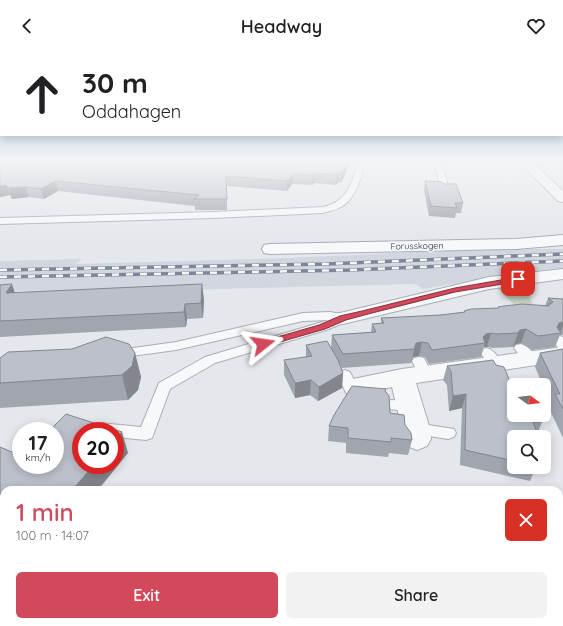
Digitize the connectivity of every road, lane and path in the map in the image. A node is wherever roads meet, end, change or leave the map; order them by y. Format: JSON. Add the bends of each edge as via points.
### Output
{"nodes":[{"id":1,"x":351,"y":188,"type":"edge"},
{"id":2,"x":552,"y":188,"type":"edge"},
{"id":3,"x":563,"y":198,"type":"edge"},
{"id":4,"x":0,"y":220,"type":"edge"},
{"id":5,"x":563,"y":240,"type":"edge"},
{"id":6,"x":270,"y":249,"type":"dead end"},
{"id":7,"x":563,"y":274,"type":"edge"},
{"id":8,"x":343,"y":318,"type":"junction"},
{"id":9,"x":562,"y":346,"type":"edge"},
{"id":10,"x":105,"y":355,"type":"edge"},
{"id":11,"x":412,"y":371,"type":"junction"},
{"id":12,"x":354,"y":380,"type":"dead end"},
{"id":13,"x":409,"y":420,"type":"joint"},
{"id":14,"x":124,"y":431,"type":"edge"},
{"id":15,"x":448,"y":433,"type":"dead end"}],
"edges":[{"from":1,"to":4,"type":"lane","via":[[345,201],[323,210]]},
{"from":2,"to":3,"type":"street"},
{"from":5,"to":6,"type":"street","name":"Forusskogen","via":[[516,244]]},
{"from":7,"to":8,"type":"street","via":[[462,288]]},
{"from":8,"to":10,"type":"lane","via":[[303,317],[176,346]]},
{"from":8,"to":14,"type":"lane","via":[[322,327],[210,360],[164,386],[146,434]]},
{"from":9,"to":11,"type":"street","via":[[493,363],[459,364]]},
{"from":11,"to":12,"type":"street"},
{"from":11,"to":13,"type":"street"},
{"from":13,"to":15,"type":"lane"}]}
